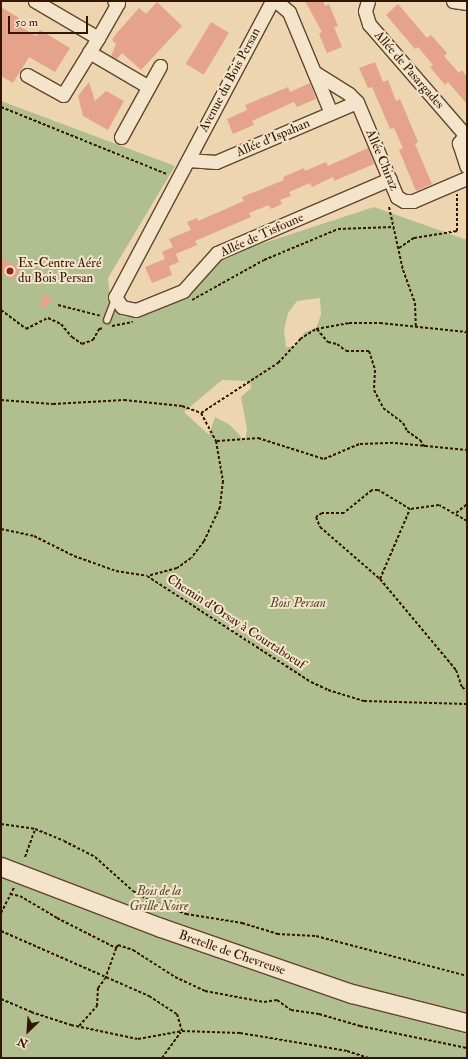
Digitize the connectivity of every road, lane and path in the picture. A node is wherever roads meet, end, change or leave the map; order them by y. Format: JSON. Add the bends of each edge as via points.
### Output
{"nodes":[{"id":1,"x":35,"y":1,"type":"edge"},
{"id":2,"x":272,"y":1,"type":"edge"},
{"id":3,"x":276,"y":1,"type":"edge"},
{"id":4,"x":368,"y":1,"type":"edge"},
{"id":5,"x":453,"y":1,"type":"edge"},
{"id":6,"x":117,"y":2,"type":"edge"},
{"id":7,"x":467,"y":3,"type":"edge"},
{"id":8,"x":98,"y":38,"type":"junction"},
{"id":9,"x":89,"y":52,"type":"junction"},
{"id":10,"x":160,"y":66,"type":"dead end"},
{"id":11,"x":314,"y":72,"type":"junction"},
{"id":12,"x":27,"y":75,"type":"dead end"},
{"id":13,"x":149,"y":87,"type":"junction"},
{"id":14,"x":357,"y":102,"type":"junction"},
{"id":15,"x":1,"y":107,"type":"edge"},
{"id":16,"x":331,"y":113,"type":"junction"},
{"id":17,"x":466,"y":134,"type":"edge"},
{"id":18,"x":121,"y":138,"type":"dead end"},
{"id":19,"x":188,"y":160,"type":"junction"},
{"id":20,"x":467,"y":167,"type":"edge"},
{"id":21,"x":178,"y":178,"type":"junction"},
{"id":22,"x":390,"y":179,"type":"junction"},
{"id":23,"x":462,"y":180,"type":"edge"},
{"id":24,"x":398,"y":196,"type":"junction"},
{"id":25,"x":394,"y":227,"type":"junction"},
{"id":26,"x":399,"y":248,"type":"junction"},
{"id":27,"x":115,"y":297,"type":"junction"},
{"id":28,"x":188,"y":301,"type":"dead end"},
{"id":29,"x":58,"y":305,"type":"dead end"},
{"id":30,"x":1,"y":310,"type":"edge"},
{"id":31,"x":107,"y":319,"type":"junction"},
{"id":32,"x":136,"y":321,"type":"dead end"},
{"id":33,"x":416,"y":326,"type":"junction"},
{"id":34,"x":99,"y":329,"type":"junction"},
{"id":35,"x":316,"y":329,"type":"junction"},
{"id":36,"x":467,"y":332,"type":"edge"},
{"id":37,"x":1,"y":400,"type":"edge"},
{"id":38,"x":201,"y":413,"type":"junction"},
{"id":39,"x":216,"y":441,"type":"junction"},
{"id":40,"x":425,"y":447,"type":"junction"},
{"id":41,"x":467,"y":450,"type":"edge"},
{"id":42,"x":467,"y":504,"type":"edge"},
{"id":43,"x":410,"y":509,"type":"junction"},
{"id":44,"x":456,"y":513,"type":"dead end"},
{"id":45,"x":467,"y":521,"type":"edge"},
{"id":46,"x":1,"y":529,"type":"edge"},
{"id":47,"x":147,"y":576,"type":"junction"},
{"id":48,"x":380,"y":579,"type":"junction"},
{"id":49,"x":467,"y":691,"type":"edge"},
{"id":50,"x":467,"y":704,"type":"edge"},
{"id":51,"x":1,"y":824,"type":"edge"},
{"id":52,"x":35,"y":829,"type":"junction"},
{"id":53,"x":25,"y":857,"type":"dead end"},
{"id":54,"x":1,"y":867,"type":"edge"},
{"id":55,"x":14,"y":887,"type":"dead end"},
{"id":56,"x":10,"y":894,"type":"junction"},
{"id":57,"x":1,"y":913,"type":"edge"},
{"id":58,"x":1,"y":931,"type":"edge"},
{"id":59,"x":116,"y":948,"type":"junction"},
{"id":60,"x":467,"y":976,"type":"edge"},
{"id":61,"x":105,"y":979,"type":"junction"},
{"id":62,"x":1,"y":999,"type":"edge"},
{"id":63,"x":467,"y":1023,"type":"edge"},
{"id":64,"x":79,"y":1026,"type":"junction"},
{"id":65,"x":182,"y":1031,"type":"junction"},
{"id":66,"x":467,"y":1048,"type":"edge"},
{"id":67,"x":162,"y":1058,"type":"edge"},
{"id":68,"x":368,"y":1058,"type":"edge"}],
"edges":[{"from":1,"to":8,"type":"street"},
{"from":2,"to":19,"type":"street","name":"Avenue du Bois Persan"},
{"from":3,"to":11,"type":"street","via":[[289,12]]},
{"from":4,"to":17,"type":"street","name":"Allée de Pasargades","via":[[365,11],[369,24]]},
{"from":5,"to":7,"type":"street"},
{"from":6,"to":8,"type":"street"},
{"from":8,"to":9,"type":"street"},
{"from":9,"to":12,"type":"street","via":[[63,95]]},
{"from":9,"to":13,"type":"street"},
{"from":10,"to":13,"type":"street"},
{"from":11,"to":14,"type":"street","name":"Allée Chiraz"},
{"from":11,"to":16,"type":"street"},
{"from":13,"to":18,"type":"street"},
{"from":14,"to":16,"type":"street","name":"Allée d'Ispahan"},
{"from":14,"to":22,"type":"street","name":"Allée Chiraz"},
{"from":15,"to":21,"type":"path"},
{"from":16,"to":19,"type":"street","name":"Allée d'Ispahan","via":[[216,162]]},
{"from":17,"to":20,"type":"street","via":[[459,143]]},
{"from":19,"to":21,"type":"street"},
{"from":21,"to":27,"type":"street"},
{"from":22,"to":24,"type":"street","name":"Allée Chiraz"},
{"from":22,"to":27,"type":"street","name":"Allée de Tisfoune","via":[[217,253],[183,291],[136,310],[122,307]]},
{"from":23,"to":24,"type":"street","name":"Allée Chiraz","via":[[413,201],[404,201]]},
{"from":23,"to":26,"type":"path","via":[[457,231],[414,238]]},
{"from":24,"to":25,"type":"path","via":[[389,206]]},
{"from":25,"to":26,"type":"path"},
{"from":25,"to":28,"type":"path","via":[[338,229],[264,260]]},
{"from":26,"to":33,"type":"path","via":[[415,303]]},
{"from":27,"to":31,"type":"lane"},
{"from":29,"to":31,"type":"path"},
{"from":30,"to":34,"type":"path","via":[[26,330],[48,318],[61,324],[82,344],[94,340]]},
{"from":31,"to":34,"type":"path"},
{"from":32,"to":34,"type":"path"},
{"from":33,"to":35,"type":"path","via":[[349,323]]},
{"from":33,"to":36,"type":"path"},
{"from":35,"to":38,"type":"path","via":[[300,339],[278,363]]},
{"from":35,"to":40,"type":"path","via":[[328,342],[338,344],[346,351],[368,351],[375,370],[374,390],[383,408],[404,423],[407,431]]},
{"from":37,"to":38,"type":"path","via":[[53,404],[124,400],[182,406]]},
{"from":38,"to":39,"type":"path"},
{"from":39,"to":40,"type":"path","via":[[258,438],[324,459],[360,444]]},
{"from":39,"to":47,"type":"path","via":[[223,480],[220,508],[204,540],[191,558],[177,568]]},
{"from":40,"to":41,"type":"path"},
{"from":42,"to":44,"type":"path"},
{"from":43,"to":45,"type":"path","via":[[439,505]]},
{"from":43,"to":48,"type":"path"},
{"from":43,"to":48,"type":"path","via":[[378,490],[372,490],[344,514],[322,513],[316,517],[320,527]]},
{"from":46,"to":47,"type":"path","name":"Chemin d'Orsay à Courtaboeuf","via":[[34,536],[74,556],[116,572]]},
{"from":47,"to":50,"type":"path","name":"Chemin d'Orsay à Courtaboeuf","via":[[328,690],[364,701]]},
{"from":48,"to":49,"type":"path","via":[[456,670],[462,687]]},
{"from":51,"to":52,"type":"path"},
{"from":52,"to":53,"type":"path"},
{"from":52,"to":60,"type":"path","via":[[95,857],[133,891],[147,899],[186,914],[242,923],[277,934],[316,936]]},
{"from":54,"to":63,"type":"main road","name":"Bretelle de Chevreuse","via":[[162,928],[352,994]]},
{"from":55,"to":56,"type":"path"},
{"from":56,"to":57,"type":"path"},
{"from":56,"to":59,"type":"path","via":[[20,896]]},
{"from":58,"to":61,"type":"path","via":[[59,955]]},
{"from":59,"to":61,"type":"path"},
{"from":59,"to":66,"type":"path","via":[[118,945],[133,950],[175,977],[205,991],[264,1002],[277,1000],[291,1010]]},
{"from":61,"to":64,"type":"path","via":[[98,988],[97,1006]]},
{"from":61,"to":65,"type":"path","via":[[149,996],[177,1014]]},
{"from":62,"to":64,"type":"path","via":[[31,1012]]},
{"from":64,"to":65,"type":"path","via":[[138,1039]]},
{"from":65,"to":67,"type":"path"},
{"from":65,"to":68,"type":"path","via":[[240,1033],[288,1039]]}]}
